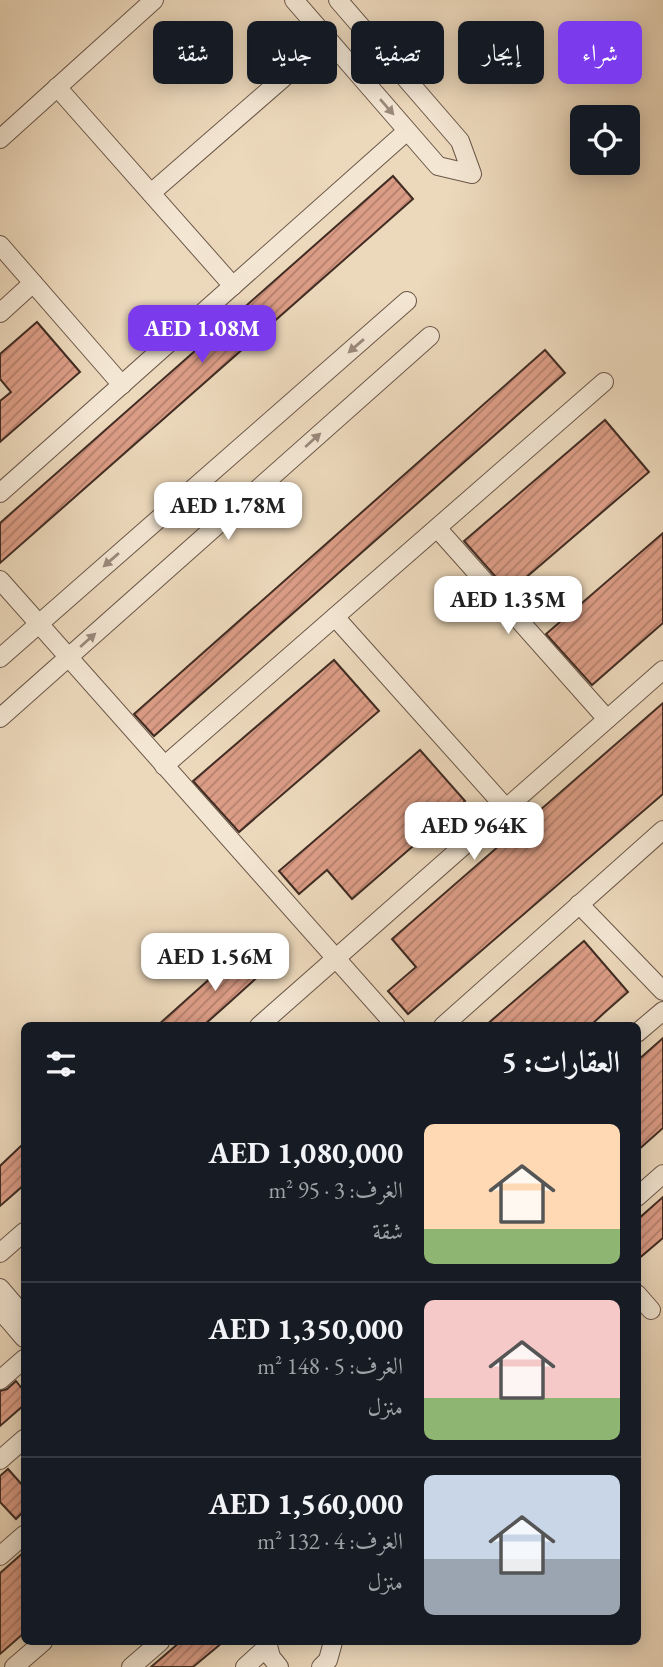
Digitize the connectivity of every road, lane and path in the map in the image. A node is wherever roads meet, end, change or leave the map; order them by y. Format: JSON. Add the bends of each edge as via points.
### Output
{"nodes":[{"id":1,"x":154,"y":0,"type":"edge"},
{"id":2,"x":294,"y":0,"type":"edge"},
{"id":3,"x":338,"y":0,"type":"edge"},
{"id":4,"x":312,"y":21,"type":"edge"},
{"id":5,"x":337,"y":49,"type":"edge"},
{"id":6,"x":276,"y":84,"type":"edge"},
{"id":7,"x":57,"y":87,"type":"junction"},
{"id":8,"x":407,"y":131,"type":"junction"},
{"id":9,"x":0,"y":139,"type":"edge"},
{"id":10,"x":151,"y":193,"type":"junction"},
{"id":11,"x":0,"y":245,"type":"edge"},
{"id":12,"x":33,"y":283,"type":"junction"},
{"id":13,"x":233,"y":286,"type":"junction"},
{"id":14,"x":407,"y":301,"type":"dead end"},
{"id":15,"x":0,"y":313,"type":"edge"},
{"id":16,"x":430,"y":336,"type":"dead end"},
{"id":17,"x":604,"y":382,"type":"dead end"},
{"id":18,"x":122,"y":385,"type":"junction"},
{"id":19,"x":0,"y":493,"type":"edge"},
{"id":20,"x":436,"y":528,"type":"junction"},
{"id":21,"x":0,"y":580,"type":"edge"},
{"id":22,"x":335,"y":617,"type":"junction"},
{"id":23,"x":38,"y":624,"type":"junction"},
{"id":24,"x":0,"y":658,"type":"edge"},
{"id":25,"x":68,"y":658,"type":"junction"},
{"id":26,"x":663,"y":670,"type":"edge"},
{"id":27,"x":0,"y":718,"type":"edge"},
{"id":28,"x":607,"y":719,"type":"junction"},
{"id":29,"x":164,"y":766,"type":"junction"},
{"id":30,"x":506,"y":808,"type":"junction"},
{"id":31,"x":663,"y":830,"type":"edge"},
{"id":32,"x":579,"y":904,"type":"junction"},
{"id":33,"x":336,"y":958,"type":"junction"},
{"id":34,"x":663,"y":991,"type":"edge"},
{"id":35,"x":663,"y":1010,"type":"edge"},
{"id":36,"x":264,"y":1022,"type":"edge"},
{"id":37,"x":392,"y":1022,"type":"edge"},
{"id":38,"x":447,"y":1022,"type":"edge"},
{"id":39,"x":641,"y":1029,"type":"edge"},
{"id":40,"x":663,"y":1174,"type":"edge"},
{"id":41,"x":641,"y":1193,"type":"edge"},
{"id":42,"x":21,"y":1235,"type":"edge"},
{"id":43,"x":0,"y":1254,"type":"edge"},
{"id":44,"x":0,"y":1288,"type":"edge"},
{"id":45,"x":641,"y":1299,"type":"edge"},
{"id":46,"x":0,"y":1310,"type":"edge"},
{"id":47,"x":651,"y":1310,"type":"dead end"},
{"id":48,"x":21,"y":1312,"type":"edge"},
{"id":49,"x":21,"y":1334,"type":"edge"},
{"id":50,"x":21,"y":1362,"type":"edge"},
{"id":51,"x":0,"y":1380,"type":"edge"},
{"id":52,"x":21,"y":1442,"type":"edge"},
{"id":53,"x":0,"y":1460,"type":"edge"},
{"id":54,"x":21,"y":1538,"type":"edge"},
{"id":55,"x":0,"y":1556,"type":"edge"},
{"id":56,"x":40,"y":1645,"type":"edge"},
{"id":57,"x":157,"y":1645,"type":"edge"},
{"id":58,"x":266,"y":1645,"type":"edge"},
{"id":59,"x":267,"y":1645,"type":"edge"},
{"id":60,"x":333,"y":1645,"type":"edge"},
{"id":61,"x":14,"y":1667,"type":"edge"},
{"id":62,"x":131,"y":1667,"type":"edge"},
{"id":63,"x":245,"y":1667,"type":"edge"},
{"id":64,"x":277,"y":1667,"type":"edge"},
{"id":65,"x":321,"y":1667,"type":"edge"}],
"edges":[{"from":1,"to":7,"type":"street"},
{"from":2,"to":4,"type":"street"},
{"from":3,"to":8,"type":"street","via":[[460,141],[472,174],[438,166]]},
{"from":5,"to":8,"type":"street","one_way":true},
{"from":6,"to":10,"type":"street"},
{"from":7,"to":9,"type":"street"},
{"from":7,"to":10,"type":"street"},
{"from":8,"to":13,"type":"street"},
{"from":10,"to":13,"type":"street"},
{"from":11,"to":12,"type":"street"},
{"from":12,"to":15,"type":"street"},
{"from":12,"to":18,"type":"street"},
{"from":13,"to":18,"type":"street"},
{"from":14,"to":23,"type":"street","one_way":true},
{"from":25,"to":16,"type":"street","one_way":true},
{"from":17,"to":20,"type":"street"},
{"from":18,"to":19,"type":"street"},
{"from":20,"to":22,"type":"street"},
{"from":20,"to":28,"type":"street"},
{"from":21,"to":23,"type":"street"},
{"from":22,"to":29,"type":"street"},
{"from":22,"to":30,"type":"street"},
{"from":23,"to":24,"type":"street"},
{"from":23,"to":25,"type":"street"},
{"from":25,"to":27,"type":"street"},
{"from":25,"to":29,"type":"street"},
{"from":26,"to":28,"type":"street"},
{"from":28,"to":30,"type":"street"},
{"from":29,"to":33,"type":"street"},
{"from":30,"to":33,"type":"street"},
{"from":31,"to":32,"type":"street"},
{"from":32,"to":34,"type":"street"},
{"from":32,"to":38,"type":"street"},
{"from":33,"to":36,"type":"street"},
{"from":33,"to":37,"type":"street"},
{"from":35,"to":39,"type":"street"},
{"from":40,"to":41,"type":"street"},
{"from":42,"to":43,"type":"street"},
{"from":44,"to":48,"type":"street"},
{"from":45,"to":47,"type":"street"},
{"from":46,"to":49,"type":"street"},
{"from":50,"to":51,"type":"street"},
{"from":52,"to":53,"type":"street"},
{"from":54,"to":55,"type":"street"},
{"from":56,"to":61,"type":"street"},
{"from":57,"to":62,"type":"street"},
{"from":58,"to":63,"type":"street"},
{"from":59,"to":64,"type":"street"},
{"from":60,"to":65,"type":"street"}]}
